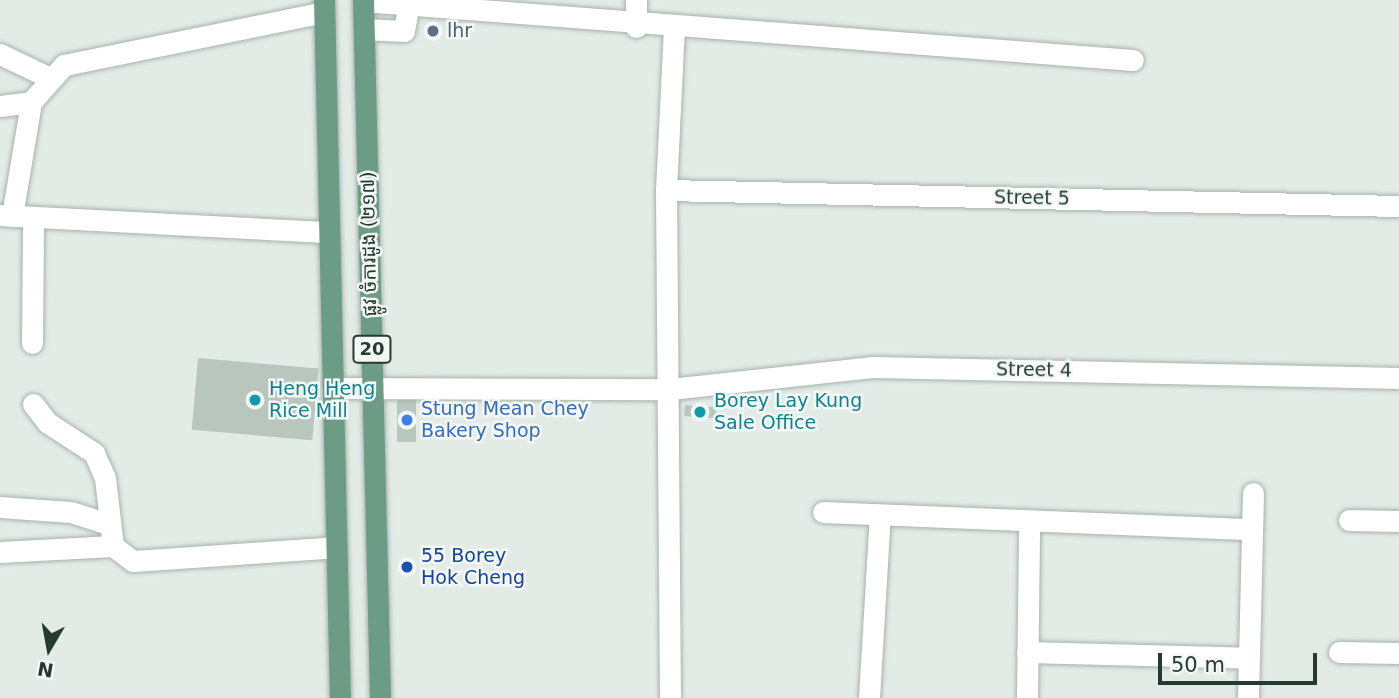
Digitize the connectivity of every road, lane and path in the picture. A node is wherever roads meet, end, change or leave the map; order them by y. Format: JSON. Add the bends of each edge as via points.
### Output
{"nodes":[{"id":1,"x":363,"y":0,"type":"edge"},
{"id":2,"x":636,"y":0,"type":"edge"},
{"id":3,"x":409,"y":4,"type":"junction"},
{"id":4,"x":324,"y":6,"type":"edge"},
{"id":5,"x":636,"y":27,"type":"junction"},
{"id":6,"x":364,"y":29,"type":"junction"},
{"id":7,"x":674,"y":29,"type":"junction"},
{"id":8,"x":0,"y":54,"type":"edge"},
{"id":9,"x":1133,"y":60,"type":"dead end"},
{"id":10,"x":48,"y":76,"type":"junction"},
{"id":11,"x":32,"y":102,"type":"junction"},
{"id":12,"x":0,"y":106,"type":"edge"},
{"id":13,"x":666,"y":190,"type":"junction"},
{"id":14,"x":1399,"y":206,"type":"edge"},
{"id":15,"x":6,"y":216,"type":"edge"},
{"id":16,"x":33,"y":218,"type":"junction"},
{"id":17,"x":329,"y":232,"type":"junction"},
{"id":18,"x":32,"y":343,"type":"dead end"},
{"id":19,"x":1399,"y":378,"type":"edge"},
{"id":20,"x":333,"y":388,"type":"junction"},
{"id":21,"x":373,"y":389,"type":"junction"},
{"id":22,"x":670,"y":390,"type":"junction"},
{"id":23,"x":33,"y":404,"type":"dead end"},
{"id":24,"x":1253,"y":493,"type":"dead end"},
{"id":25,"x":0,"y":507,"type":"edge"},
{"id":26,"x":823,"y":512,"type":"dead end"},
{"id":27,"x":880,"y":515,"type":"junction"},
{"id":28,"x":1349,"y":520,"type":"dead end"},
{"id":29,"x":1399,"y":521,"type":"edge"},
{"id":30,"x":1029,"y":523,"type":"junction"},
{"id":31,"x":109,"y":524,"type":"junction"},
{"id":32,"x":1252,"y":529,"type":"junction"},
{"id":33,"x":113,"y":546,"type":"junction"},
{"id":34,"x":336,"y":547,"type":"junction"},
{"id":35,"x":0,"y":552,"type":"edge"},
{"id":36,"x":1027,"y":652,"type":"junction"},
{"id":37,"x":1339,"y":652,"type":"dead end"},
{"id":38,"x":1399,"y":653,"type":"edge"},
{"id":39,"x":1249,"y":658,"type":"junction"},
{"id":40,"x":340,"y":698,"type":"edge"},
{"id":41,"x":380,"y":698,"type":"edge"},
{"id":42,"x":670,"y":698,"type":"edge"},
{"id":43,"x":869,"y":698,"type":"edge"},
{"id":44,"x":1027,"y":698,"type":"edge"},
{"id":45,"x":1248,"y":698,"type":"edge"}],
"edges":[{"from":1,"to":3,"type":"street"},
{"from":1,"to":6,"type":"main road","name":"ផ្លូវ ចំការដូង (២១៧)","number":"20"},
{"from":2,"to":5,"type":"street"},
{"from":3,"to":5,"type":"street"},
{"from":3,"to":6,"type":"street","via":[[404,31]]},
{"from":4,"to":10,"type":"street","via":[[99,54]]},
{"from":4,"to":17,"type":"main road","name":"ផ្លូវ ចំការដូង (២១៧)","number":"20"},
{"from":5,"to":7,"type":"street"},
{"from":6,"to":21,"type":"main road","name":"ផ្លូវ ចំការដូង (២១៧)","number":"20"},
{"from":7,"to":9,"type":"street"},
{"from":7,"to":13,"type":"street"},
{"from":8,"to":10,"type":"street"},
{"from":10,"to":11,"type":"street"},
{"from":11,"to":12,"type":"street"},
{"from":11,"to":15,"type":"street"},
{"from":13,"to":14,"type":"street","name":"Street 5"},
{"from":13,"to":22,"type":"street"},
{"from":15,"to":16,"type":"street"},
{"from":16,"to":17,"type":"street"},
{"from":16,"to":18,"type":"street"},
{"from":17,"to":20,"type":"main road","name":"ផ្លូវ ចំការដូង (២១៧)","number":"20"},
{"from":19,"to":22,"type":"street","name":"Street 4","via":[[873,367]]},
{"from":20,"to":21,"type":"street","name":"Street 4"},
{"from":20,"to":34,"type":"main road","name":"ផ្លូវ ចំការដូង (២១៧)","number":"20"},
{"from":21,"to":22,"type":"street","name":"Street 4"},
{"from":21,"to":41,"type":"main road","name":"ផ្លូវ ចំការដូង (២១៧)","number":"20"},
{"from":22,"to":42,"type":"street"},
{"from":23,"to":31,"type":"street","via":[[48,423],[94,453],[105,478]]},
{"from":24,"to":32,"type":"street"},
{"from":25,"to":31,"type":"street","via":[[71,512]]},
{"from":26,"to":27,"type":"street"},
{"from":27,"to":30,"type":"street"},
{"from":27,"to":43,"type":"street"},
{"from":28,"to":29,"type":"street"},
{"from":30,"to":32,"type":"street"},
{"from":30,"to":36,"type":"street"},
{"from":31,"to":33,"type":"street"},
{"from":32,"to":39,"type":"street"},
{"from":33,"to":34,"type":"street","via":[[133,561]]},
{"from":33,"to":35,"type":"street"},
{"from":34,"to":40,"type":"main road","name":"ផ្លូវ ចំការដូង (២១៧)","number":"20"},
{"from":36,"to":39,"type":"street"},
{"from":36,"to":44,"type":"street"},
{"from":37,"to":38,"type":"street"},
{"from":39,"to":45,"type":"street"}]}
